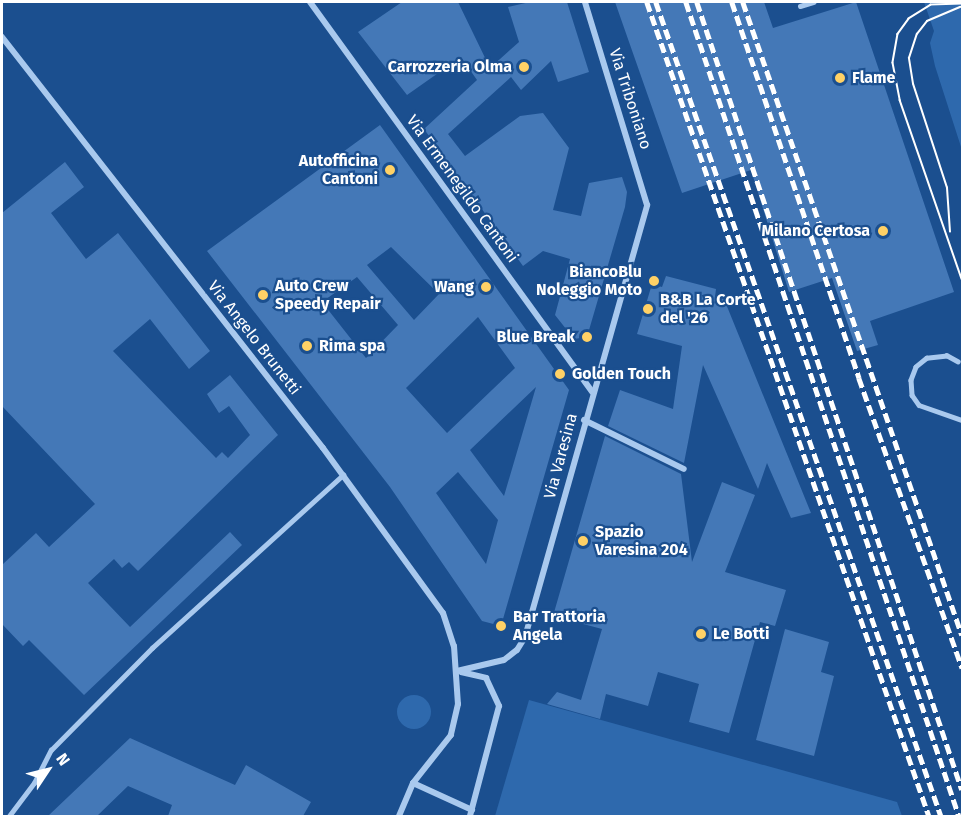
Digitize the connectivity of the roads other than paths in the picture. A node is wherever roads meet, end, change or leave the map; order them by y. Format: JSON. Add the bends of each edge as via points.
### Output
{"nodes":[{"id":1,"x":310,"y":2,"type":"edge"},
{"id":2,"x":585,"y":2,"type":"edge"},
{"id":3,"x":813,"y":2,"type":"edge"},
{"id":4,"x":800,"y":6,"type":"dead end"},
{"id":5,"x":2,"y":37,"type":"edge"},
{"id":6,"x":647,"y":205,"type":"joint"},
{"id":7,"x":958,"y":362,"type":"dead end"},
{"id":8,"x":592,"y":392,"type":"junction"},
{"id":9,"x":584,"y":420,"type":"junction"},
{"id":10,"x":963,"y":420,"type":"edge"},
{"id":11,"x":684,"y":469,"type":"dead end"},
{"id":12,"x":343,"y":475,"type":"junction"},
{"id":13,"x":457,"y":671,"type":"junction"},
{"id":14,"x":413,"y":783,"type":"junction"},
{"id":15,"x":471,"y":813,"type":"edge"},
{"id":16,"x":9,"y":816,"type":"edge"},
{"id":17,"x":399,"y":816,"type":"edge"}],
"edges":[{"from":1,"to":8,"type":"street","name":"Via Ermenegildo Cantoni"},
{"from":2,"to":6,"type":"street","name":"Via Triboniano"},
{"from":3,"to":4,"type":"lane"},
{"from":5,"to":12,"type":"street","name":"Via Angelo Brunetti"},
{"from":6,"to":8,"type":"street","name":"Via Varesina"},
{"from":7,"to":10,"type":"lane","via":[[947,356],[927,358],[916,367],[911,380],[912,395],[919,405]]},
{"from":8,"to":9,"type":"street","name":"Via Varesina"},
{"from":9,"to":11,"type":"street"},
{"from":9,"to":13,"type":"street","name":"Via Varesina","via":[[525,637],[504,660]]},
{"from":12,"to":13,"type":"street","name":"Via Angelo Brunetti","via":[[443,613]]},
{"from":12,"to":16,"type":"lane","via":[[260,546],[51,750],[34,783]]},
{"from":13,"to":14,"type":"street","name":"Via Angelo Brunetti","via":[[458,704],[451,735]]},
{"from":13,"to":15,"type":"street","via":[[486,678],[500,706]]},
{"from":14,"to":15,"type":"street"},
{"from":14,"to":17,"type":"street","name":"Via Angelo Brunetti"}]}
